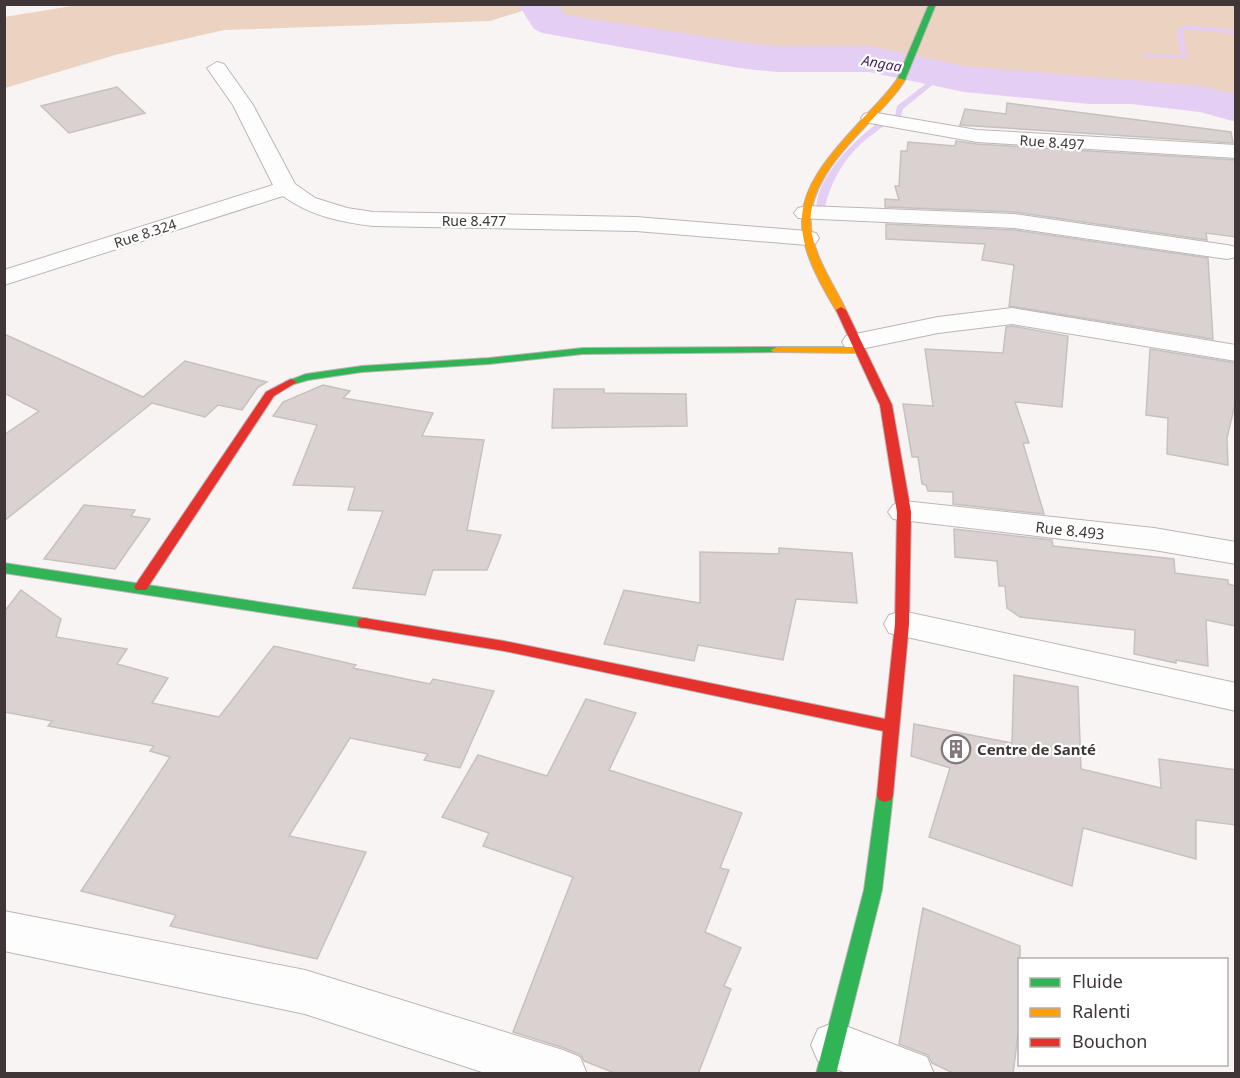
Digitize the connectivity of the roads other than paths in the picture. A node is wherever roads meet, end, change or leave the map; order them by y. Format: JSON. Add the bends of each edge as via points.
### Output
{"nodes":[{"id":1,"x":933,"y":4,"type":"edge"},
{"id":2,"x":217,"y":68,"type":"dead end"},
{"id":3,"x":871,"y":118,"type":"junction"},
{"id":4,"x":1236,"y":152,"type":"edge"},
{"id":5,"x":285,"y":188,"type":"junction"},
{"id":6,"x":806,"y":213,"type":"junction"},
{"id":7,"x":807,"y":238,"type":"junction"},
{"id":8,"x":1227,"y":252,"type":"dead end"},
{"id":9,"x":6,"y":276,"type":"edge"},
{"id":10,"x":857,"y":346,"type":"junction"},
{"id":11,"x":1236,"y":353,"type":"edge"},
{"id":12,"x":904,"y":512,"type":"junction"},
{"id":13,"x":1236,"y":553,"type":"edge"},
{"id":14,"x":4,"y":568,"type":"edge"},
{"id":15,"x":141,"y":587,"type":"junction"},
{"id":16,"x":902,"y":624,"type":"junction"},
{"id":17,"x":1236,"y":697,"type":"edge"},
{"id":18,"x":893,"y":727,"type":"junction"},
{"id":19,"x":4,"y":931,"type":"edge"},
{"id":20,"x":830,"y":1059,"type":"edge"},
{"id":21,"x":563,"y":1074,"type":"edge"},
{"id":22,"x":909,"y":1074,"type":"edge"}],
"edges":[{"from":1,"to":3,"type":"street","via":[[908,66],[892,95]]},
{"from":2,"to":5,"type":"street","via":[[243,105]]},
{"from":3,"to":4,"type":"street","name":"Rue 8.497","via":[[1039,141]]},
{"from":3,"to":6,"type":"street","via":[[819,178]]},
{"from":5,"to":7,"type":"street","name":"Rue 8.477","via":[[307,203],[373,219],[636,224]]},
{"from":5,"to":9,"type":"street","name":"Rue 8.324"},
{"from":6,"to":7,"type":"street"},
{"from":6,"to":8,"type":"street","via":[[1014,221]]},
{"from":7,"to":10,"type":"street"},
{"from":10,"to":11,"type":"street","via":[[938,325],[1012,316]]},
{"from":10,"to":12,"type":"street","via":[[886,405]]},
{"from":10,"to":15,"type":"street","via":[[583,351],[362,369],[285,384],[270,394]]},
{"from":12,"to":13,"type":"street","name":"Rue 8.493","via":[[1154,539]]},
{"from":12,"to":16,"type":"street"},
{"from":14,"to":15,"type":"street"},
{"from":15,"to":18,"type":"street","via":[[504,646]]},
{"from":16,"to":17,"type":"street"},
{"from":16,"to":18,"type":"street"},
{"from":18,"to":20,"type":"street","via":[[873,890]]},
{"from":19,"to":21,"type":"street","via":[[305,992]]},
{"from":20,"to":22,"type":"street"}]}
